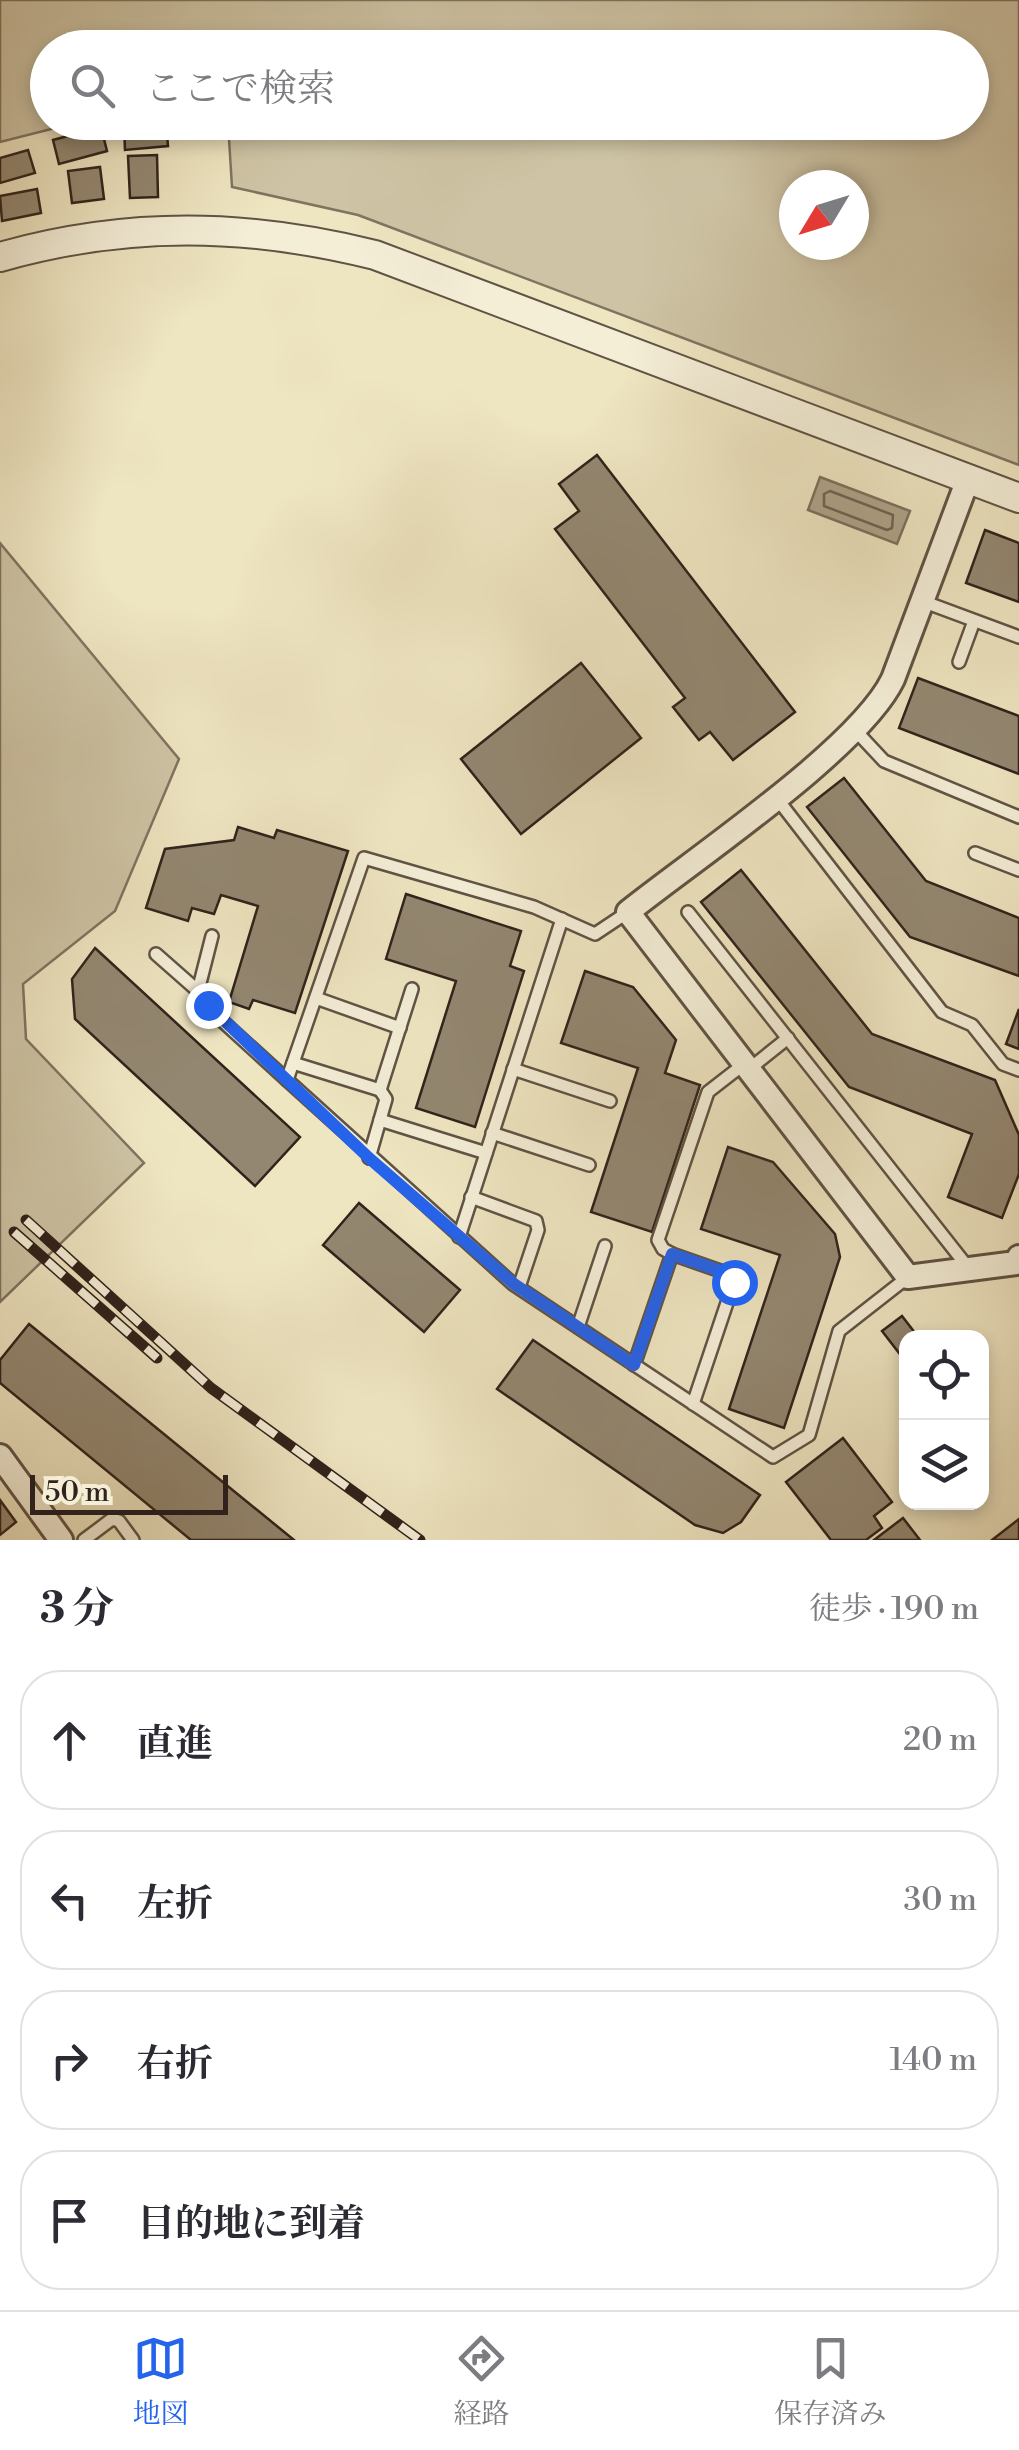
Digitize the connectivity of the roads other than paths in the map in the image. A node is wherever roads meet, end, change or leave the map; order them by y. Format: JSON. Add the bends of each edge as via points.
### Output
{"nodes":[{"id":1,"x":0,"y":258,"type":"edge"},
{"id":2,"x":968,"y":479,"type":"junction"},
{"id":3,"x":1019,"y":498,"type":"edge"},
{"id":4,"x":922,"y":601,"type":"junction"},
{"id":5,"x":974,"y":621,"type":"junction"},
{"id":6,"x":1019,"y":637,"type":"edge"},
{"id":7,"x":959,"y":662,"type":"dead end"},
{"id":8,"x":855,"y":730,"type":"junction"},
{"id":9,"x":775,"y":796,"type":"junction"},
{"id":10,"x":1019,"y":817,"type":"edge"},
{"id":11,"x":975,"y":853,"type":"dead end"},
{"id":12,"x":1019,"y":869,"type":"edge"},
{"id":13,"x":628,"y":912,"type":"junction"},
{"id":14,"x":688,"y":912,"type":"dead end"},
{"id":15,"x":562,"y":918,"type":"junction"},
{"id":16,"x":212,"y":936,"type":"dead end"},
{"id":17,"x":156,"y":954,"type":"dead end"},
{"id":18,"x":412,"y":989,"type":"dead end"},
{"id":19,"x":198,"y":991,"type":"junction"},
{"id":20,"x":316,"y":998,"type":"junction"},
{"id":21,"x":400,"y":1028,"type":"junction"},
{"id":22,"x":788,"y":1038,"type":"junction"},
{"id":23,"x":293,"y":1063,"type":"junction"},
{"id":24,"x":746,"y":1067,"type":"junction"},
{"id":25,"x":513,"y":1070,"type":"junction"},
{"id":26,"x":1019,"y":1070,"type":"edge"},
{"id":27,"x":287,"y":1080,"type":"junction"},
{"id":28,"x":380,"y":1090,"type":"junction"},
{"id":29,"x":610,"y":1101,"type":"dead end"},
{"id":30,"x":380,"y":1120,"type":"junction"},
{"id":31,"x":492,"y":1133,"type":"junction"},
{"id":32,"x":486,"y":1153,"type":"junction"},
{"id":33,"x":369,"y":1158,"type":"junction"},
{"id":34,"x":589,"y":1166,"type":"dead end"},
{"id":35,"x":472,"y":1197,"type":"junction"},
{"id":36,"x":458,"y":1237,"type":"junction"},
{"id":37,"x":605,"y":1246,"type":"dead end"},
{"id":38,"x":672,"y":1254,"type":"junction"},
{"id":39,"x":1018,"y":1264,"type":"edge"},
{"id":40,"x":970,"y":1270,"type":"junction"},
{"id":41,"x":908,"y":1277,"type":"junction"},
{"id":42,"x":519,"y":1287,"type":"junction"},
{"id":43,"x":578,"y":1328,"type":"junction"},
{"id":44,"x":634,"y":1365,"type":"junction"},
{"id":45,"x":693,"y":1404,"type":"junction"},
{"id":46,"x":0,"y":1456,"type":"edge"},
{"id":47,"x":61,"y":1540,"type":"edge"},
{"id":48,"x":84,"y":1540,"type":"edge"},
{"id":49,"x":133,"y":1540,"type":"edge"}],
"edges":[{"from":1,"to":2,"type":"street","via":[[143,229],[240,229],[322,242],[374,255]]},
{"from":2,"to":3,"type":"street"},
{"from":2,"to":4,"type":"street"},
{"from":4,"to":5,"type":"lane"},
{"from":4,"to":8,"type":"street","via":[[886,694]]},
{"from":5,"to":6,"type":"lane"},
{"from":5,"to":7,"type":"lane"},
{"from":8,"to":9,"type":"street"},
{"from":8,"to":10,"type":"lane","via":[[884,761]]},
{"from":9,"to":13,"type":"street"},
{"from":9,"to":26,"type":"lane","via":[[942,1012],[972,1025],[1003,1064]]},
{"from":11,"to":12,"type":"lane"},
{"from":13,"to":15,"type":"lane","via":[[595,934]]},
{"from":13,"to":24,"type":"street"},
{"from":14,"to":22,"type":"lane"},
{"from":15,"to":20,"type":"lane","via":[[364,858]]},
{"from":15,"to":25,"type":"lane"},
{"from":16,"to":19,"type":"lane"},
{"from":17,"to":19,"type":"lane"},
{"from":18,"to":21,"type":"lane"},
{"from":19,"to":27,"type":"lane"},
{"from":20,"to":21,"type":"lane"},
{"from":20,"to":23,"type":"lane"},
{"from":21,"to":28,"type":"lane"},
{"from":22,"to":24,"type":"lane"},
{"from":22,"to":40,"type":"lane"},
{"from":23,"to":27,"type":"lane"},
{"from":23,"to":28,"type":"lane"},
{"from":24,"to":38,"type":"lane","via":[[708,1092],[658,1240]]},
{"from":24,"to":41,"type":"street"},
{"from":25,"to":29,"type":"lane"},
{"from":25,"to":31,"type":"lane"},
{"from":27,"to":33,"type":"lane"},
{"from":28,"to":30,"type":"lane","via":[[386,1099]]},
{"from":30,"to":32,"type":"lane"},
{"from":30,"to":33,"type":"lane"},
{"from":31,"to":32,"type":"lane"},
{"from":31,"to":34,"type":"lane"},
{"from":32,"to":35,"type":"lane"},
{"from":33,"to":36,"type":"lane"},
{"from":35,"to":36,"type":"lane"},
{"from":35,"to":42,"type":"lane","via":[[536,1220]]},
{"from":36,"to":42,"type":"lane"},
{"from":37,"to":43,"type":"lane"},
{"from":38,"to":44,"type":"lane"},
{"from":38,"to":45,"type":"lane","via":[[732,1275],[734,1282]]},
{"from":39,"to":40,"type":"street"},
{"from":40,"to":41,"type":"street"},
{"from":41,"to":45,"type":"lane","via":[[839,1331],[809,1435],[788,1451],[773,1457]]},
{"from":42,"to":43,"type":"lane"},
{"from":43,"to":44,"type":"lane"},
{"from":44,"to":45,"type":"lane"},
{"from":46,"to":47,"type":"street"},
{"from":48,"to":49,"type":"lane","via":[[112,1519]]}]}
